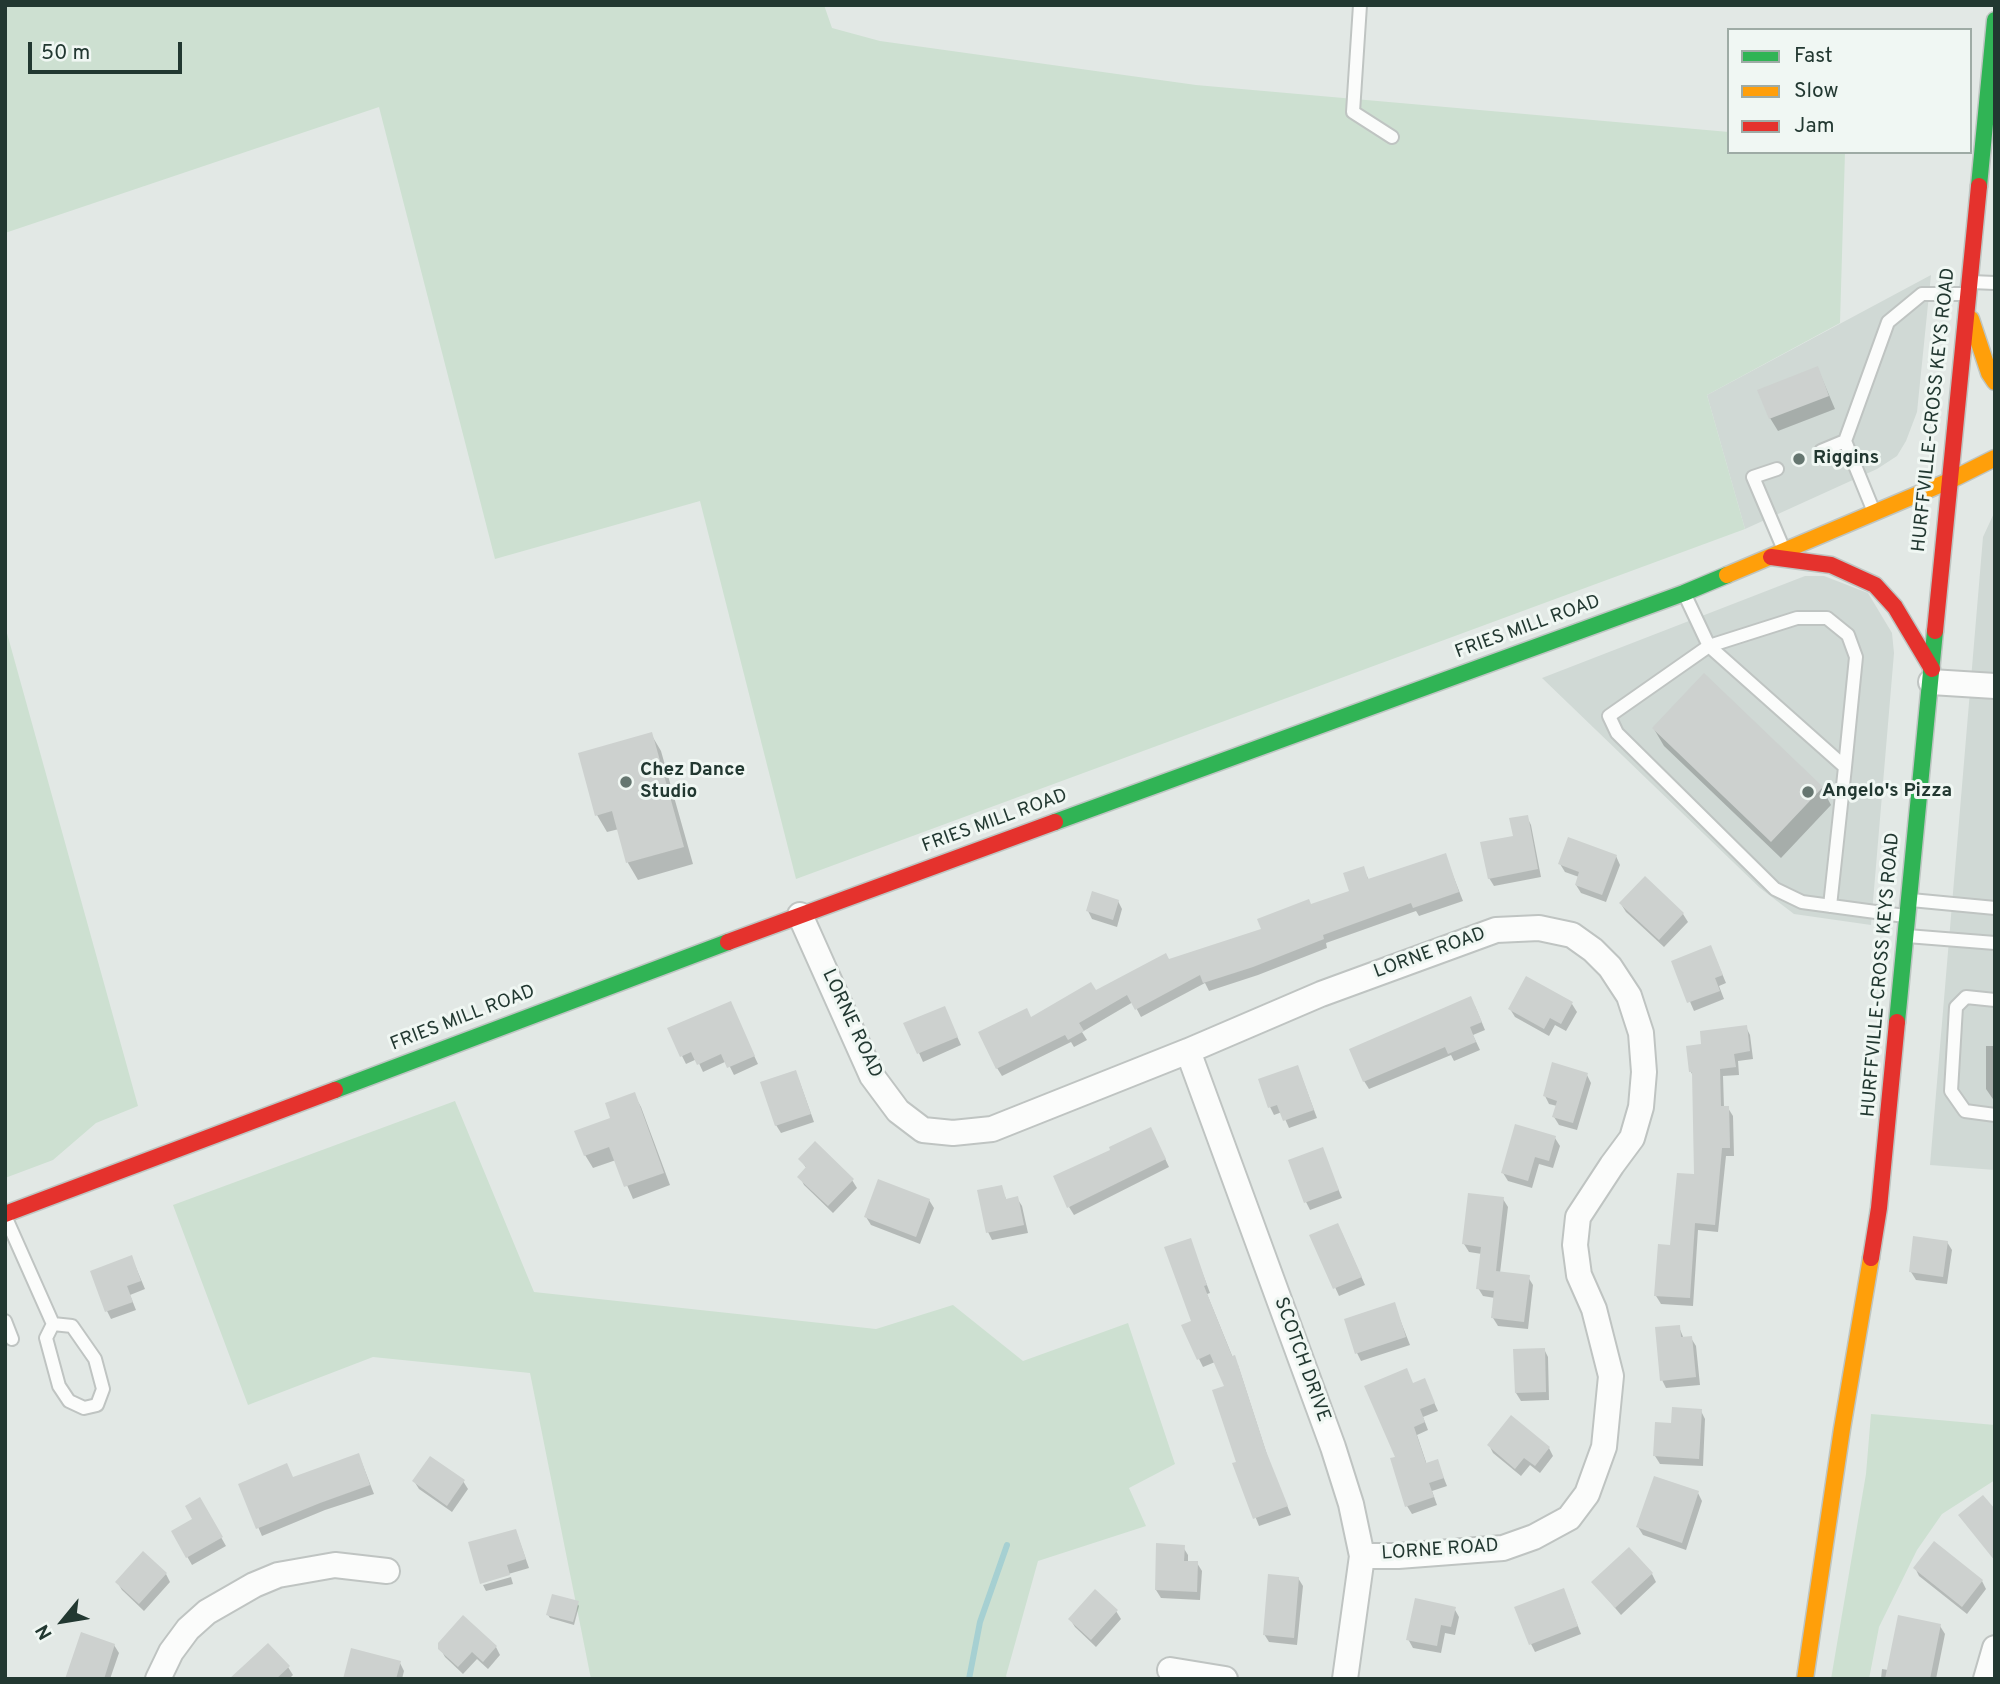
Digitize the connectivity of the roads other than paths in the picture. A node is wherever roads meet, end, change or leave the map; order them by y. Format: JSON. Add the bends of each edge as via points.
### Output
{"nodes":[{"id":1,"x":1360,"y":5,"type":"edge"},
{"id":2,"x":1995,"y":20,"type":"edge"},
{"id":3,"x":1991,"y":102,"type":"edge"},
{"id":4,"x":1392,"y":137,"type":"dead end"},
{"id":5,"x":1995,"y":283,"type":"edge"},
{"id":6,"x":1968,"y":293,"type":"junction"},
{"id":7,"x":1995,"y":382,"type":"edge"},
{"id":8,"x":1845,"y":441,"type":"junction"},
{"id":9,"x":1821,"y":451,"type":"dead end"},
{"id":10,"x":1995,"y":458,"type":"edge"},
{"id":11,"x":1777,"y":469,"type":"dead end"},
{"id":12,"x":1948,"y":481,"type":"junction"},
{"id":13,"x":1874,"y":513,"type":"junction"},
{"id":14,"x":1778,"y":554,"type":"junction"},
{"id":15,"x":1684,"y":593,"type":"junction"},
{"id":16,"x":1709,"y":646,"type":"junction"},
{"id":17,"x":1931,"y":676,"type":"junction"},
{"id":18,"x":1995,"y":686,"type":"edge"},
{"id":19,"x":1845,"y":767,"type":"junction"},
{"id":20,"x":1830,"y":906,"type":"junction"},
{"id":21,"x":1995,"y":908,"type":"edge"},
{"id":22,"x":1909,"y":909,"type":"junction"},
{"id":23,"x":800,"y":915,"type":"junction"},
{"id":24,"x":1907,"y":936,"type":"junction"},
{"id":25,"x":1995,"y":943,"type":"edge"},
{"id":26,"x":1995,"y":999,"type":"edge"},
{"id":27,"x":1188,"y":1051,"type":"junction"},
{"id":28,"x":1995,"y":1115,"type":"edge"},
{"id":29,"x":5,"y":1215,"type":"edge"},
{"id":30,"x":5,"y":1321,"type":"edge"},
{"id":31,"x":53,"y":1324,"type":"junction"},
{"id":32,"x":12,"y":1339,"type":"dead end"},
{"id":33,"x":1362,"y":1556,"type":"junction"},
{"id":34,"x":387,"y":1571,"type":"dead end"},
{"id":35,"x":1995,"y":1648,"type":"edge"},
{"id":36,"x":1170,"y":1670,"type":"dead end"},
{"id":37,"x":158,"y":1679,"type":"edge"},
{"id":38,"x":1226,"y":1679,"type":"edge"},
{"id":39,"x":1345,"y":1679,"type":"edge"},
{"id":40,"x":1805,"y":1679,"type":"edge"},
{"id":41,"x":1986,"y":1679,"type":"edge"}],
"edges":[{"from":1,"to":4,"type":"lane","via":[[1353,112]]},
{"from":2,"to":3,"type":"main road","name":"HURFFVILLE-CROSS KEYS ROAD"},
{"from":3,"to":6,"type":"main road","name":"HURFFVILLE-CROSS KEYS ROAD"},
{"from":5,"to":6,"type":"lane"},
{"from":6,"to":7,"type":"main road","via":[[1985,363]]},
{"from":6,"to":8,"type":"lane","via":[[1922,295],[1888,322]]},
{"from":6,"to":12,"type":"main road","name":"HURFFVILLE-CROSS KEYS ROAD"},
{"from":8,"to":9,"type":"lane"},
{"from":8,"to":13,"type":"lane"},
{"from":10,"to":12,"type":"main road","name":"FRIES MILL ROAD"},
{"from":11,"to":14,"type":"lane","via":[[1753,477]]},
{"from":12,"to":13,"type":"main road","name":"FRIES MILL ROAD"},
{"from":12,"to":17,"type":"main road","name":"HURFFVILLE-CROSS KEYS ROAD"},
{"from":13,"to":14,"type":"main road","name":"FRIES MILL ROAD"},
{"from":14,"to":15,"type":"main road","name":"FRIES MILL ROAD"},
{"from":14,"to":17,"type":"main road","via":[[1831,565],[1875,585],[1895,607]]},
{"from":15,"to":16,"type":"lane"},
{"from":15,"to":23,"type":"main road","name":"FRIES MILL ROAD"},
{"from":16,"to":19,"type":"lane"},
{"from":16,"to":19,"type":"lane","via":[[1797,618],[1827,618],[1848,635],[1856,657]]},
{"from":16,"to":20,"type":"lane","via":[[1609,716],[1617,733],[1775,889],[1802,902]]},
{"from":17,"to":18,"type":"street"},
{"from":17,"to":22,"type":"main road","name":"HURFFVILLE-CROSS KEYS ROAD"},
{"from":19,"to":20,"type":"lane"},
{"from":20,"to":22,"type":"lane"},
{"from":21,"to":22,"type":"lane"},
{"from":22,"to":24,"type":"main road","name":"HURFFVILLE-CROSS KEYS ROAD"},
{"from":23,"to":27,"type":"street","name":"LORNE ROAD","via":[[872,1076],[898,1111],[923,1130],[992,1129]]},
{"from":23,"to":29,"type":"main road","name":"FRIES MILL ROAD"},
{"from":24,"to":25,"type":"lane"},
{"from":24,"to":40,"type":"main road","name":"HURFFVILLE-CROSS KEYS ROAD","via":[[1879,1208]]},
{"from":26,"to":28,"type":"lane","via":[[1966,997],[1956,1007],[1951,1091],[1965,1111]]},
{"from":27,"to":33,"type":"street","name":"SCOTCH DRIVE","via":[[1333,1447]]},
{"from":27,"to":33,"type":"street","name":"LORNE ROAD","via":[[1321,994],[1496,930],[1539,928],[1572,935],[1610,967],[1629,996],[1641,1033],[1641,1107],[1632,1138],[1578,1217],[1575,1245],[1579,1275],[1594,1309],[1611,1376],[1604,1447],[1587,1494],[1569,1518],[1503,1548]]},
{"from":29,"to":31,"type":"lane"},
{"from":30,"to":32,"type":"lane"},
{"from":31,"to":31,"type":"lane","via":[[46,1338],[59,1386],[69,1401],[84,1408],[97,1405],[103,1389],[95,1359],[72,1326]]},
{"from":33,"to":39,"type":"street","name":"SCOTCH DRIVE"},
{"from":34,"to":37,"type":"street","via":[[335,1565],[278,1575],[254,1585],[207,1612],[188,1629]]},
{"from":35,"to":41,"type":"street"},
{"from":36,"to":38,"type":"street"}]}
